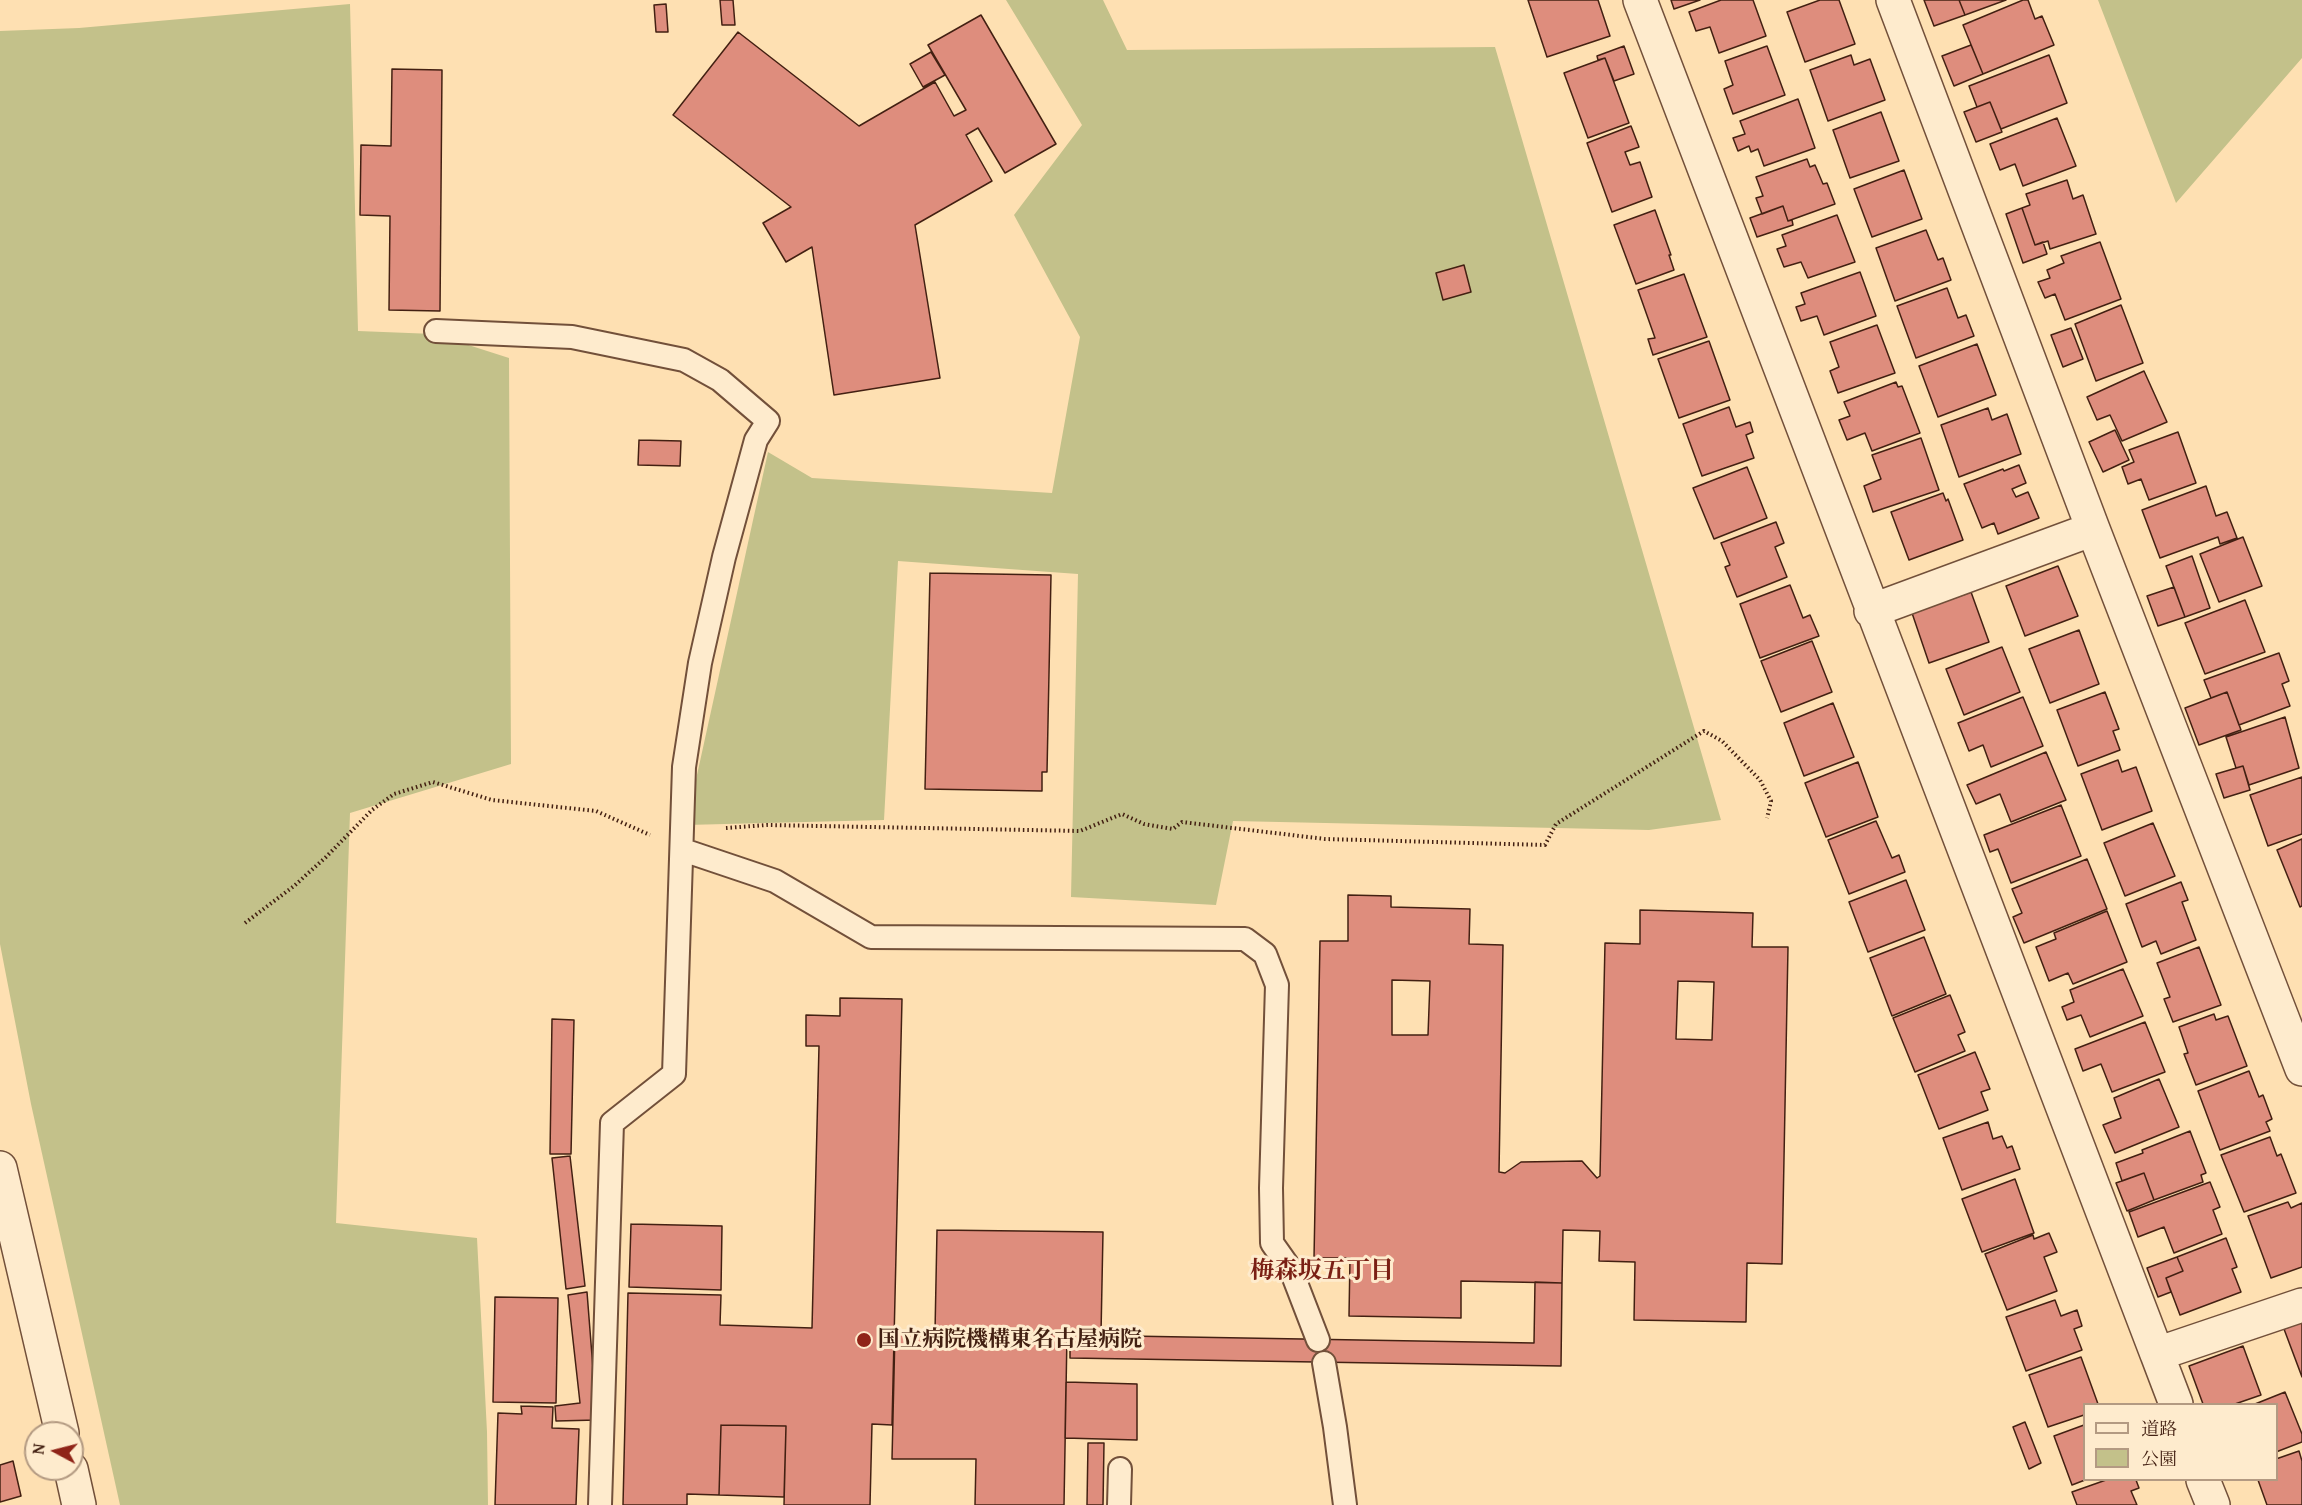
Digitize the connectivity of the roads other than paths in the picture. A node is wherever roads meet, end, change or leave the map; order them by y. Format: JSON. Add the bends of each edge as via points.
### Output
{"nodes":[{"id":1,"x":1640,"y":0,"type":"edge"},
{"id":2,"x":1893,"y":0,"type":"edge"},
{"id":3,"x":436,"y":331,"type":"dead end"},
{"id":4,"x":2093,"y":529,"type":"junction"},
{"id":5,"x":1871,"y":611,"type":"junction"},
{"id":6,"x":682,"y":841,"type":"junction"},
{"id":7,"x":2302,"y":1069,"type":"edge"},
{"id":8,"x":0,"y":1168,"type":"edge"},
{"id":9,"x":2302,"y":1305,"type":"edge"},
{"id":10,"x":1318,"y":1340,"type":"dead end"},
{"id":11,"x":2157,"y":1354,"type":"junction"},
{"id":12,"x":1324,"y":1363,"type":"dead end"},
{"id":13,"x":2176,"y":1403,"type":"edge"},
{"id":14,"x":59,"y":1421,"type":"edge"},
{"id":15,"x":1120,"y":1469,"type":"dead end"},
{"id":16,"x":73,"y":1481,"type":"edge"},
{"id":17,"x":2204,"y":1481,"type":"edge"},
{"id":18,"x":79,"y":1505,"type":"edge"},
{"id":19,"x":600,"y":1505,"type":"edge"},
{"id":20,"x":1119,"y":1505,"type":"edge"},
{"id":21,"x":1345,"y":1505,"type":"edge"},
{"id":22,"x":2213,"y":1505,"type":"edge"}],
"edges":[{"from":1,"to":5,"type":"street"},
{"from":2,"to":4,"type":"street"},
{"from":3,"to":6,"type":"lane","via":[[572,337],[684,360],[720,380],[768,421],[756,440],[700,663],[684,767]]},
{"from":4,"to":5,"type":"street"},
{"from":4,"to":7,"type":"street"},
{"from":5,"to":11,"type":"street"},
{"from":6,"to":10,"type":"lane","via":[[775,881],[871,937],[1245,939],[1265,954],[1277,985],[1272,1243],[1291,1270]]},
{"from":6,"to":19,"type":"lane","via":[[674,1074],[612,1123]]},
{"from":8,"to":14,"type":"street"},
{"from":9,"to":11,"type":"street"},
{"from":11,"to":13,"type":"street"},
{"from":12,"to":21,"type":"lane"},
{"from":15,"to":20,"type":"lane"},
{"from":16,"to":18,"type":"street"},
{"from":17,"to":22,"type":"street"}]}
